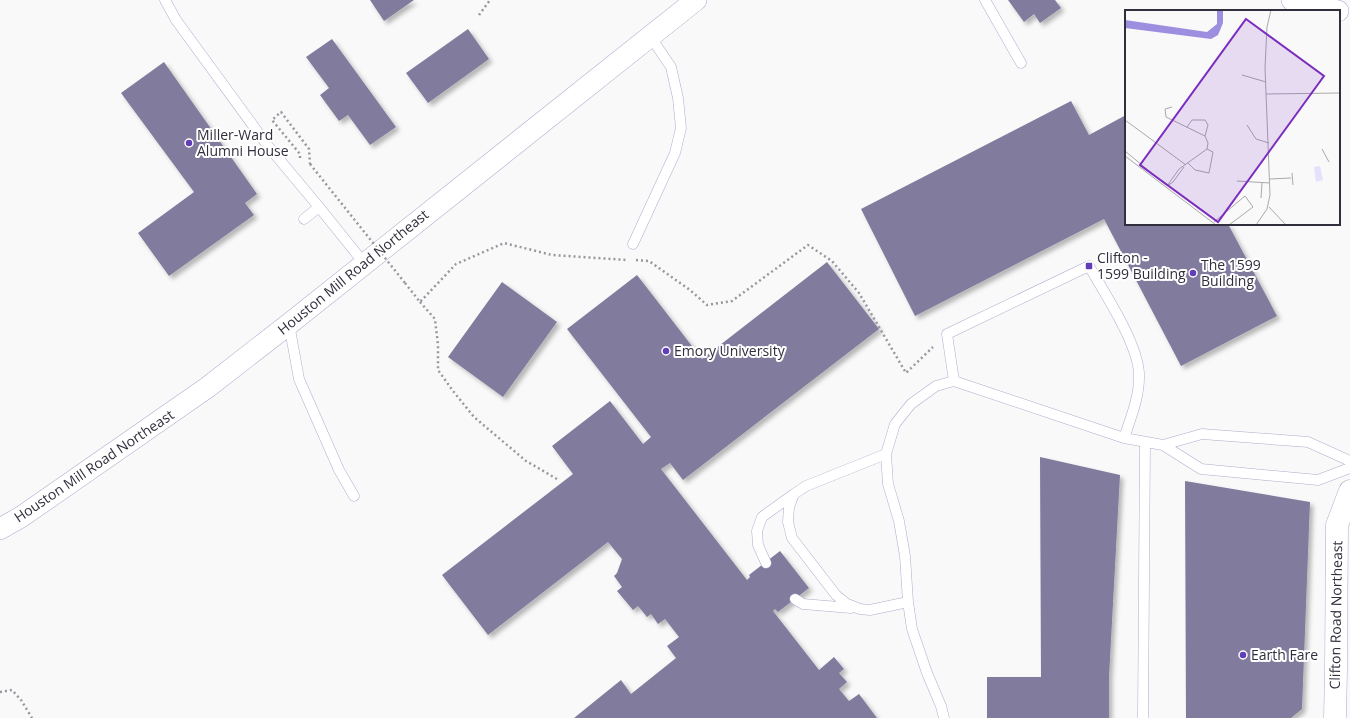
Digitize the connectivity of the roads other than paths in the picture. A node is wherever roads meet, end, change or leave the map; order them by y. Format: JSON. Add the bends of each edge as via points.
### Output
{"nodes":[{"id":1,"x":165,"y":0,"type":"edge"},
{"id":2,"x":696,"y":0,"type":"edge"},
{"id":3,"x":984,"y":0,"type":"edge"},
{"id":4,"x":1292,"y":0,"type":"edge"},
{"id":5,"x":1334,"y":10,"type":"edge"},
{"id":6,"x":1340,"y":12,"type":"edge"},
{"id":7,"x":1350,"y":14,"type":"edge"},
{"id":8,"x":650,"y":36,"type":"junction"},
{"id":9,"x":1021,"y":63,"type":"dead end"},
{"id":10,"x":320,"y":207,"type":"junction"},
{"id":11,"x":304,"y":219,"type":"dead end"},
{"id":12,"x":633,"y":244,"type":"dead end"},
{"id":13,"x":364,"y":263,"type":"junction"},
{"id":14,"x":289,"y":324,"type":"junction"},
{"id":15,"x":954,"y":381,"type":"junction"},
{"id":16,"x":1124,"y":438,"type":"junction"},
{"id":17,"x":1145,"y":442,"type":"junction"},
{"id":18,"x":1163,"y":445,"type":"junction"},
{"id":19,"x":886,"y":454,"type":"junction"},
{"id":20,"x":1350,"y":460,"type":"edge"},
{"id":21,"x":1350,"y":468,"type":"edge"},
{"id":22,"x":1350,"y":491,"type":"edge"},
{"id":23,"x":794,"y":494,"type":"junction"},
{"id":24,"x":354,"y":496,"type":"dead end"},
{"id":25,"x":0,"y":529,"type":"edge"},
{"id":26,"x":766,"y":563,"type":"dead end"},
{"id":27,"x":795,"y":599,"type":"dead end"},
{"id":28,"x":908,"y":602,"type":"junction"},
{"id":29,"x":860,"y":609,"type":"junction"},
{"id":30,"x":944,"y":718,"type":"edge"},
{"id":31,"x":1143,"y":718,"type":"edge"},
{"id":32,"x":1335,"y":718,"type":"edge"}],
"edges":[{"from":1,"to":10,"type":"lane","via":[[176,20],[268,146]]},
{"from":2,"to":8,"type":"street","name":"Houston Mill Road Northeast"},
{"from":3,"to":9,"type":"lane"},
{"from":4,"to":5,"type":"street"},
{"from":6,"to":7,"type":"street"},
{"from":8,"to":12,"type":"lane","via":[[671,67],[681,128],[675,153]]},
{"from":8,"to":13,"type":"street","name":"Houston Mill Road Northeast"},
{"from":10,"to":11,"type":"lane"},
{"from":10,"to":13,"type":"lane"},
{"from":13,"to":14,"type":"street","name":"Houston Mill Road Northeast"},
{"from":14,"to":24,"type":"lane","via":[[299,379],[339,470]]},
{"from":14,"to":25,"type":"street","name":"Houston Mill Road Northeast","via":[[162,420]]},
{"from":15,"to":16,"type":"lane"},
{"from":15,"to":16,"type":"lane","via":[[947,334],[1089,266],[1122,326],[1138,364],[1137,400]]},
{"from":15,"to":19,"type":"lane","via":[[936,386],[911,404],[895,424]]},
{"from":16,"to":17,"type":"lane"},
{"from":17,"to":18,"type":"lane"},
{"from":17,"to":31,"type":"lane"},
{"from":18,"to":20,"type":"lane","via":[[1202,434],[1308,442]]},
{"from":18,"to":21,"type":"lane","via":[[1201,469],[1318,480]]},
{"from":19,"to":23,"type":"lane","via":[[806,486]]},
{"from":19,"to":28,"type":"lane","via":[[888,484],[899,521],[905,556]]},
{"from":22,"to":32,"type":"main road","name":"Clifton Road Northeast","via":[[1338,525]]},
{"from":23,"to":26,"type":"lane","via":[[762,517],[758,545]]},
{"from":23,"to":29,"type":"lane","via":[[789,507],[788,522],[792,538],[836,596]]},
{"from":27,"to":29,"type":"lane","via":[[803,604]]},
{"from":28,"to":29,"type":"lane","via":[[870,610]]},
{"from":28,"to":30,"type":"lane","via":[[912,629],[942,706]]}]}
